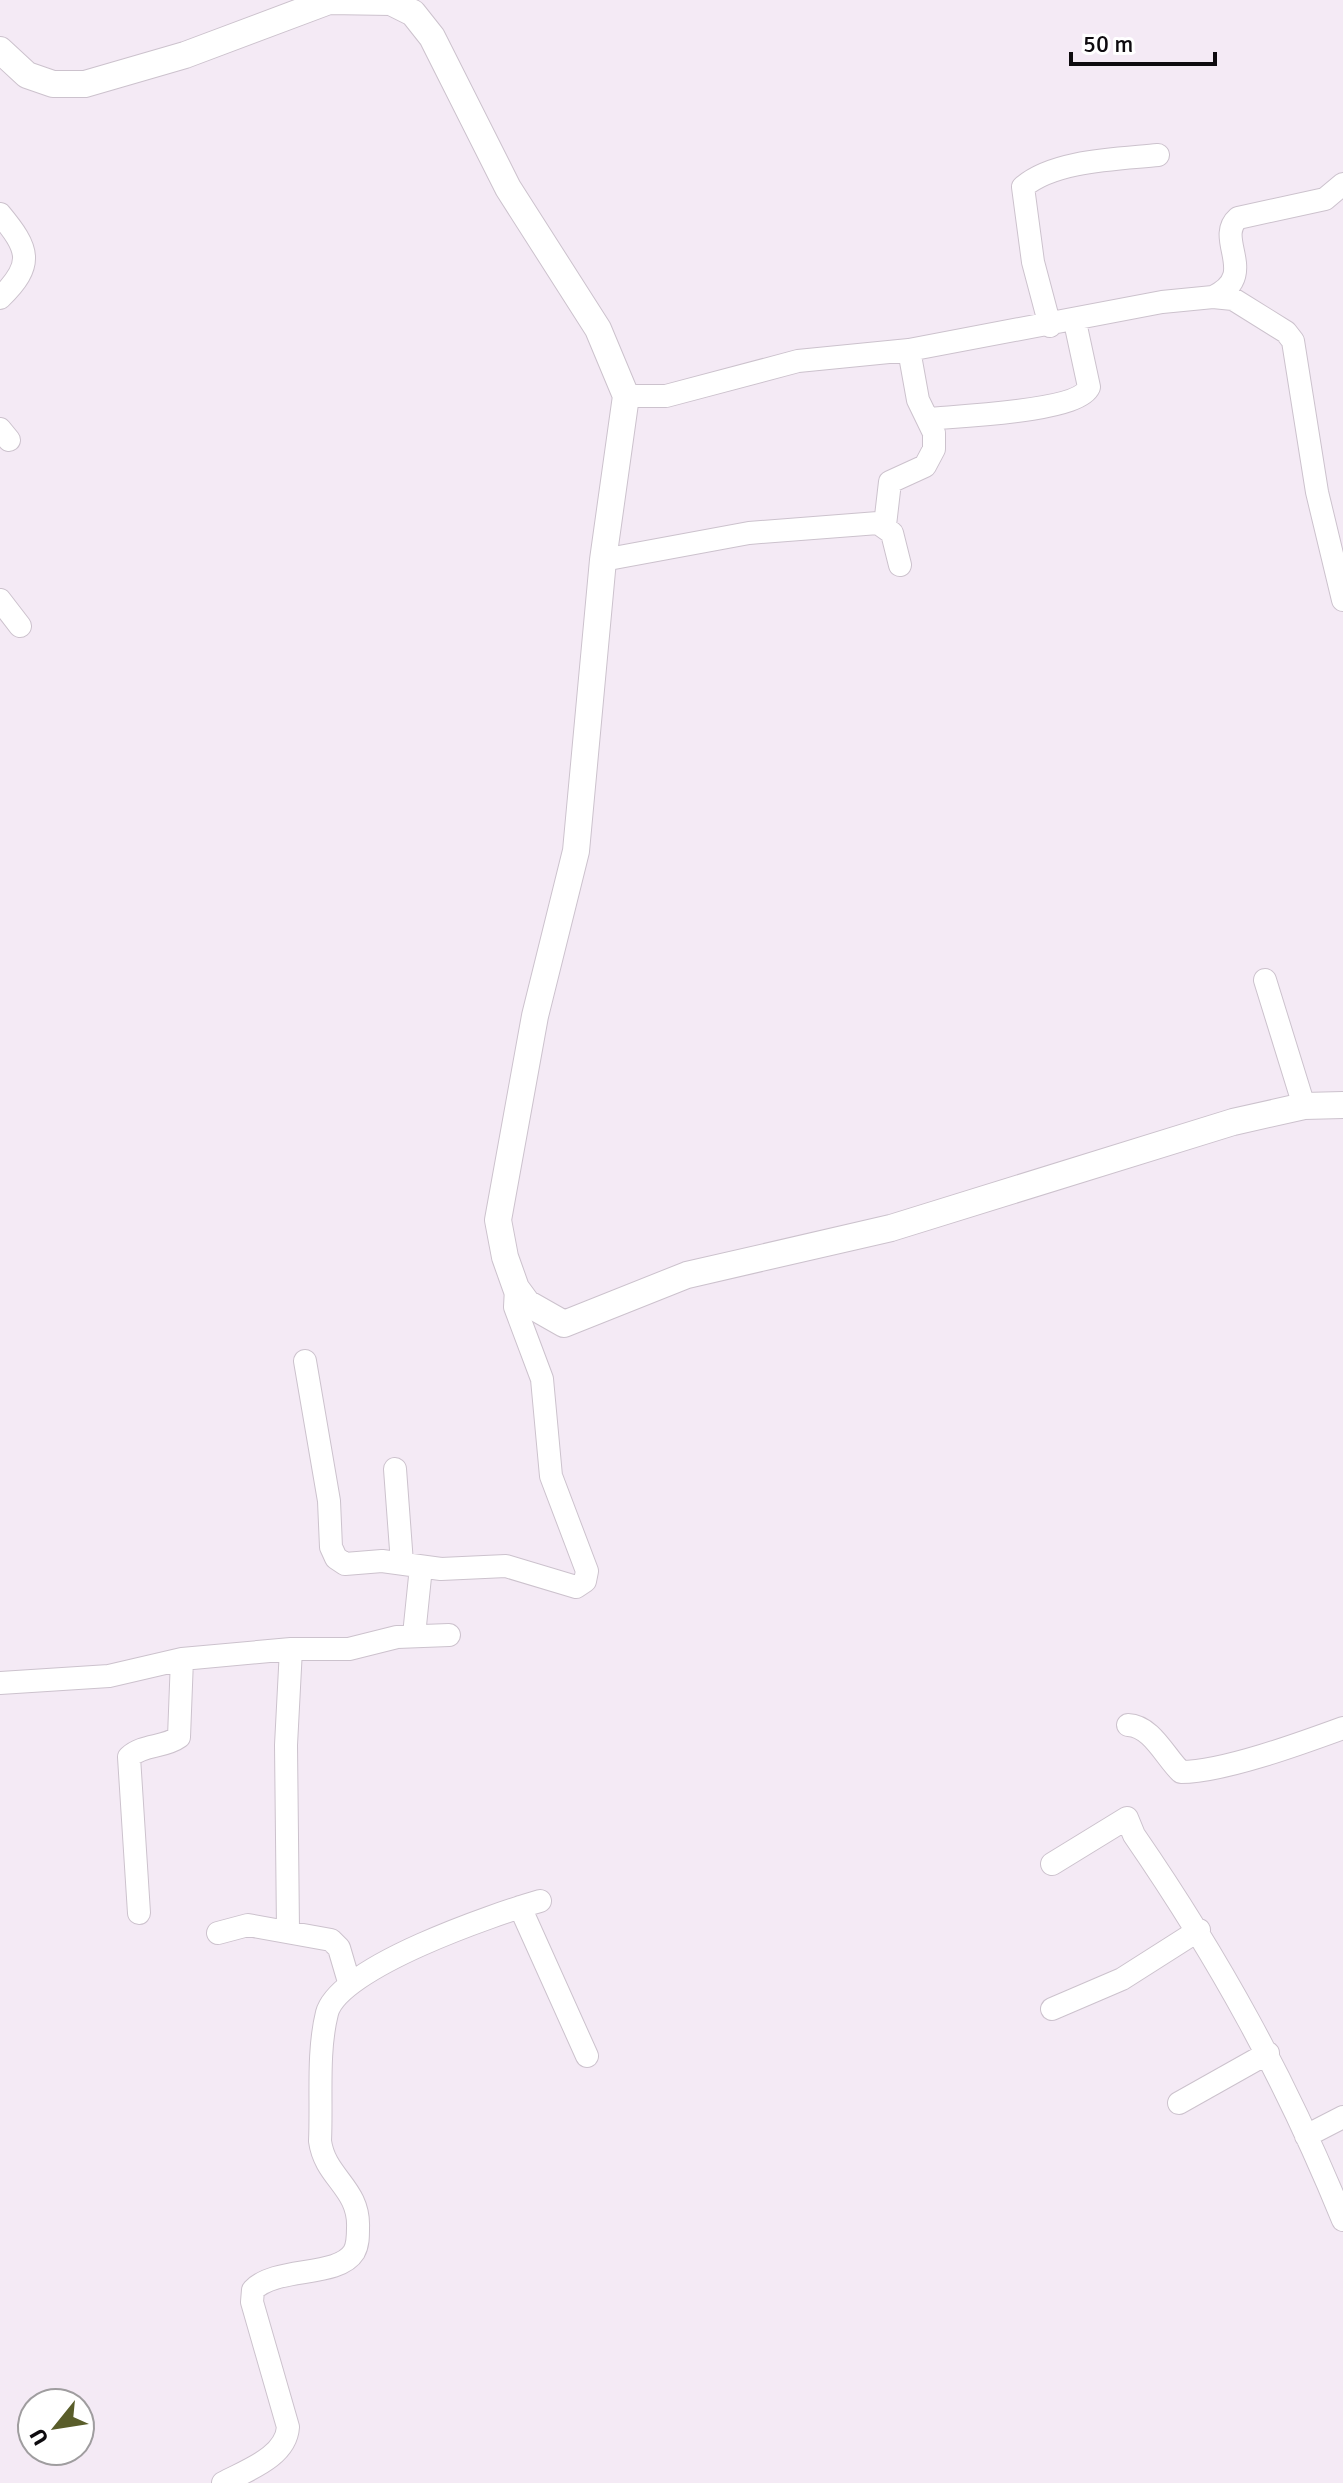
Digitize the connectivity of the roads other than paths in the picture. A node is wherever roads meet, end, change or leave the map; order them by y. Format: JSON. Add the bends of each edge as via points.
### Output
{"nodes":[{"id":1,"x":392,"y":1,"type":"edge"},
{"id":2,"x":1,"y":53,"type":"edge"},
{"id":3,"x":1158,"y":155,"type":"dead end"},
{"id":4,"x":1343,"y":184,"type":"edge"},
{"id":5,"x":0,"y":214,"type":"edge"},
{"id":6,"x":1213,"y":297,"type":"junction"},
{"id":7,"x":0,"y":298,"type":"edge"},
{"id":8,"x":1075,"y":322,"type":"junction"},
{"id":9,"x":1050,"y":326,"type":"junction"},
{"id":10,"x":909,"y":350,"type":"junction"},
{"id":11,"x":626,"y":396,"type":"junction"},
{"id":12,"x":928,"y":419,"type":"junction"},
{"id":13,"x":885,"y":525,"type":"junction"},
{"id":14,"x":603,"y":560,"type":"junction"},
{"id":15,"x":900,"y":565,"type":"dead end"},
{"id":16,"x":0,"y":600,"type":"edge"},
{"id":17,"x":1343,"y":600,"type":"edge"},
{"id":18,"x":20,"y":626,"type":"dead end"},
{"id":19,"x":1265,"y":980,"type":"dead end"},
{"id":20,"x":1343,"y":1105,"type":"edge"},
{"id":21,"x":1304,"y":1106,"type":"junction"},
{"id":22,"x":516,"y":1288,"type":"junction"},
{"id":23,"x":564,"y":1324,"type":"junction"},
{"id":24,"x":535,"y":1355,"type":"junction"},
{"id":25,"x":305,"y":1361,"type":"dead end"},
{"id":26,"x":395,"y":1469,"type":"dead end"},
{"id":27,"x":413,"y":1571,"type":"junction"},
{"id":28,"x":413,"y":1634,"type":"junction"},
{"id":29,"x":449,"y":1635,"type":"dead end"},
{"id":30,"x":291,"y":1649,"type":"junction"},
{"id":31,"x":182,"y":1659,"type":"junction"},
{"id":32,"x":0,"y":1683,"type":"edge"},
{"id":33,"x":1128,"y":1725,"type":"dead end"},
{"id":34,"x":1343,"y":1728,"type":"edge"},
{"id":35,"x":1052,"y":1864,"type":"dead end"},
{"id":36,"x":139,"y":1913,"type":"dead end"},
{"id":37,"x":288,"y":1930,"type":"junction"},
{"id":38,"x":1199,"y":1930,"type":"junction"},
{"id":39,"x":218,"y":1933,"type":"dead end"},
{"id":40,"x":349,"y":1982,"type":"junction"},
{"id":41,"x":1052,"y":2009,"type":"dead end"},
{"id":42,"x":1268,"y":2053,"type":"junction"},
{"id":43,"x":587,"y":2056,"type":"dead end"},
{"id":44,"x":1179,"y":2103,"type":"dead end"},
{"id":45,"x":1343,"y":2117,"type":"edge"},
{"id":46,"x":1306,"y":2136,"type":"junction"},
{"id":47,"x":1343,"y":2220,"type":"edge"},
{"id":48,"x":223,"y":2483,"type":"edge"}],
"edges":[{"from":1,"to":2,"type":"street","via":[[329,1],[185,55],[85,84],[53,84],[27,75]]},
{"from":1,"to":11,"type":"street","via":[[413,13],[432,37],[508,188],[598,329]]},
{"from":3,"to":9,"type":"street","via":[[1091,161],[1042,175],[1023,187],[1033,262]]},
{"from":4,"to":6,"type":"street","via":[[1325,199],[1231,223],[1234,278]]},
{"from":5,"to":7,"type":"street","via":[[26,255],[25,268]]},
{"from":6,"to":8,"type":"street","via":[[1162,302]]},
{"from":6,"to":17,"type":"street","via":[[1233,299],[1293,341],[1317,492]]},
{"from":8,"to":9,"type":"street"},
{"from":8,"to":12,"type":"street","via":[[1089,387],[1079,399]]},
{"from":9,"to":10,"type":"street"},
{"from":10,"to":11,"type":"street","via":[[798,361],[666,396]]},
{"from":10,"to":12,"type":"street","via":[[918,400]]},
{"from":11,"to":14,"type":"street"},
{"from":12,"to":13,"type":"street","via":[[934,433],[931,459],[890,482]]},
{"from":13,"to":14,"type":"street","via":[[749,533]]},
{"from":13,"to":15,"type":"street"},
{"from":14,"to":22,"type":"street","via":[[576,851],[535,1016],[498,1220]]},
{"from":16,"to":18,"type":"street"},
{"from":19,"to":21,"type":"street"},
{"from":20,"to":21,"type":"street"},
{"from":21,"to":23,"type":"street","via":[[1233,1122],[891,1228],[687,1275]]},
{"from":22,"to":23,"type":"street","via":[[527,1303]]},
{"from":22,"to":24,"type":"street","via":[[515,1307]]},
{"from":23,"to":24,"type":"street","via":[[544,1336]]},
{"from":24,"to":27,"type":"street","via":[[546,1404],[551,1476],[587,1571],[585,1581],[576,1587],[487,1564]]},
{"from":25,"to":27,"type":"street","via":[[336,1558],[345,1564]]},
{"from":26,"to":27,"type":"street"},
{"from":27,"to":28,"type":"street"},
{"from":28,"to":29,"type":"street"},
{"from":28,"to":30,"type":"street","via":[[349,1649]]},
{"from":30,"to":31,"type":"street"},
{"from":30,"to":37,"type":"street"},
{"from":31,"to":32,"type":"street","via":[[109,1676]]},
{"from":31,"to":36,"type":"street","via":[[179,1737],[129,1757]]},
{"from":33,"to":34,"type":"street","via":[[1138,1725],[1153,1738],[1181,1772],[1245,1759]]},
{"from":35,"to":38,"type":"street","via":[[1127,1818]]},
{"from":37,"to":39,"type":"street","via":[[248,1925]]},
{"from":37,"to":40,"type":"street","via":[[331,1940],[339,1948]]},
{"from":38,"to":41,"type":"street","via":[[1122,1979]]},
{"from":38,"to":42,"type":"street"},
{"from":40,"to":43,"type":"street","via":[[375,1965],[530,1904]]},
{"from":40,"to":48,"type":"street","via":[[327,2009],[320,2141],[322,2156],[359,2210],[357,2244],[352,2256],[338,2264],[261,2281],[253,2290],[287,2439],[278,2451]]},
{"from":42,"to":44,"type":"street"},
{"from":42,"to":46,"type":"street"},
{"from":45,"to":46,"type":"street"},
{"from":46,"to":47,"type":"street"}]}
